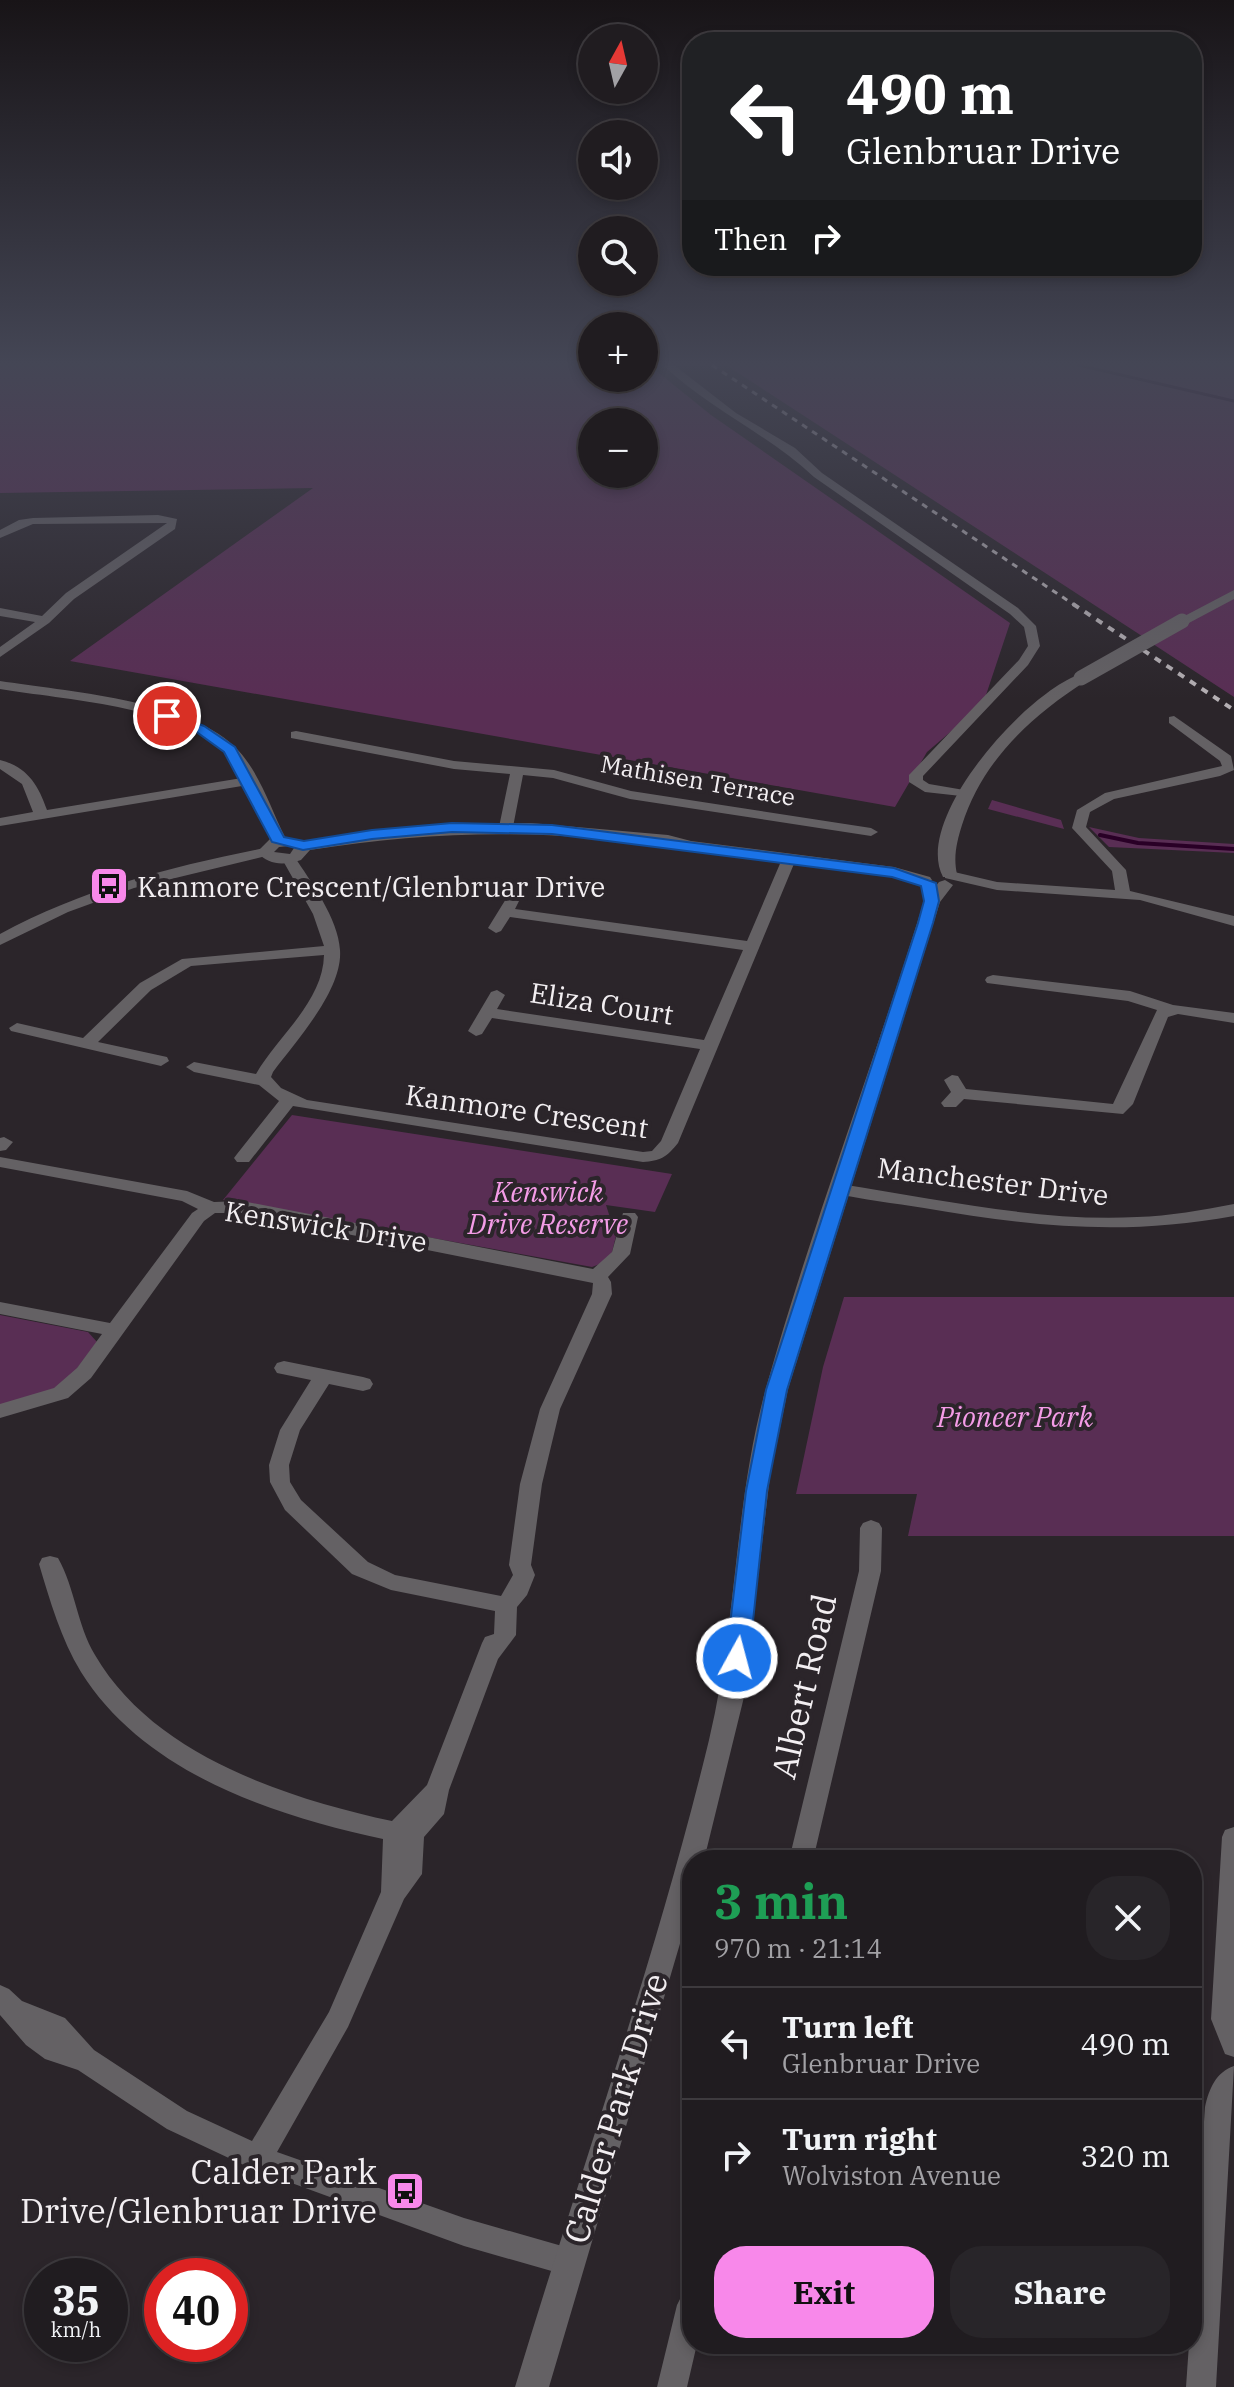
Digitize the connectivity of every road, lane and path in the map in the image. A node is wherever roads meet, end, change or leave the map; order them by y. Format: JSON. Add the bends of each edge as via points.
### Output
{"nodes":[{"id":1,"x":820,"y":476,"type":"edge"},
{"id":2,"x":0,"y":535,"type":"edge"},
{"id":3,"x":1234,"y":594,"type":"edge"},
{"id":4,"x":0,"y":612,"type":"edge"},
{"id":5,"x":45,"y":620,"type":"junction"},
{"id":6,"x":0,"y":653,"type":"edge"},
{"id":7,"x":0,"y":685,"type":"edge"},
{"id":8,"x":1174,"y":720,"type":"dead end"},
{"id":9,"x":294,"y":733,"type":"dead end"},
{"id":10,"x":0,"y":764,"type":"edge"},
{"id":11,"x":1231,"y":767,"type":"edge"},
{"id":12,"x":517,"y":771,"type":"junction"},
{"id":13,"x":248,"y":781,"type":"junction"},
{"id":14,"x":965,"y":794,"type":"junction"},
{"id":15,"x":41,"y":814,"type":"junction"},
{"id":16,"x":0,"y":822,"type":"edge"},
{"id":17,"x":506,"y":827,"type":"junction"},
{"id":18,"x":871,"y":835,"type":"dead end"},
{"id":19,"x":279,"y":842,"type":"junction"},
{"id":20,"x":303,"y":846,"type":"junction"},
{"id":21,"x":265,"y":852,"type":"junction"},
{"id":22,"x":289,"y":859,"type":"junction"},
{"id":23,"x":789,"y":859,"type":"junction"},
{"id":24,"x":937,"y":880,"type":"junction"},
{"id":25,"x":1123,"y":893,"type":"junction"},
{"id":26,"x":514,"y":897,"type":"dead end"},
{"id":27,"x":506,"y":912,"type":"junction"},
{"id":28,"x":1234,"y":921,"type":"edge"},
{"id":29,"x":496,"y":928,"type":"dead end"},
{"id":30,"x":0,"y":940,"type":"edge"},
{"id":31,"x":751,"y":946,"type":"junction"},
{"id":32,"x":333,"y":950,"type":"junction"},
{"id":33,"x":987,"y":980,"type":"dead end"},
{"id":34,"x":497,"y":995,"type":"dead end"},
{"id":35,"x":1169,"y":1009,"type":"junction"},
{"id":36,"x":487,"y":1012,"type":"junction"},
{"id":37,"x":1234,"y":1018,"type":"edge"},
{"id":38,"x":17,"y":1028,"type":"dead end"},
{"id":39,"x":476,"y":1031,"type":"dead end"},
{"id":40,"x":87,"y":1044,"type":"junction"},
{"id":41,"x":710,"y":1046,"type":"junction"},
{"id":42,"x":161,"y":1061,"type":"dead end"},
{"id":43,"x":194,"y":1067,"type":"dead end"},
{"id":44,"x":263,"y":1081,"type":"junction"},
{"id":45,"x":954,"y":1092,"type":"dead end"},
{"id":46,"x":289,"y":1100,"type":"junction"},
{"id":47,"x":243,"y":1158,"type":"dead end"},
{"id":48,"x":0,"y":1162,"type":"edge"},
{"id":49,"x":840,"y":1189,"type":"junction"},
{"id":50,"x":211,"y":1208,"type":"junction"},
{"id":51,"x":1234,"y":1210,"type":"edge"},
{"id":52,"x":629,"y":1217,"type":"dead end"},
{"id":53,"x":597,"y":1276,"type":"junction"},
{"id":54,"x":0,"y":1308,"type":"edge"},
{"id":55,"x":117,"y":1331,"type":"junction"},
{"id":56,"x":284,"y":1368,"type":"dead end"},
{"id":57,"x":324,"y":1376,"type":"junction"},
{"id":58,"x":363,"y":1384,"type":"dead end"},
{"id":59,"x":0,"y":1411,"type":"edge"},
{"id":60,"x":871,"y":1528,"type":"dead end"},
{"id":61,"x":50,"y":1564,"type":"dead end"},
{"id":62,"x":500,"y":1605,"type":"junction"},
{"id":63,"x":404,"y":1833,"type":"junction"},
{"id":64,"x":1234,"y":1837,"type":"edge"},
{"id":65,"x":691,"y":1850,"type":"edge"},
{"id":66,"x":803,"y":1850,"type":"edge"},
{"id":67,"x":682,"y":1881,"type":"edge"},
{"id":68,"x":8,"y":2004,"type":"edge"},
{"id":69,"x":1234,"y":2045,"type":"edge"},
{"id":70,"x":1234,"y":2078,"type":"edge"},
{"id":71,"x":258,"y":2158,"type":"junction"},
{"id":72,"x":569,"y":2262,"type":"junction"},
{"id":73,"x":682,"y":2346,"type":"edge"},
{"id":74,"x":532,"y":2387,"type":"edge"},
{"id":75,"x":672,"y":2387,"type":"edge"},
{"id":76,"x":1201,"y":2387,"type":"edge"}],
"edges":[{"from":1,"to":14,"type":"street","via":[[1030,626],[1034,646],[1024,662],[916,775],[925,788]]},
{"from":2,"to":5,"type":"street","via":[[33,521],[173,521]]},
{"from":3,"to":14,"type":"street","name":"Calder Park Drive","bridge":true,"via":[[1081,678],[1010,731]]},
{"from":4,"to":5,"type":"street"},
{"from":5,"to":6,"type":"street"},
{"from":7,"to":13,"type":"street","via":[[189,724],[224,745]]},
{"from":8,"to":11,"type":"street"},
{"from":9,"to":12,"type":"street","name":"Mathisen Terrace","via":[[444,763]]},
{"from":10,"to":15,"type":"street","via":[[28,778]]},
{"from":11,"to":25,"type":"street","via":[[1110,796],[1084,810],[1079,828],[1119,870]]},
{"from":12,"to":17,"type":"street"},
{"from":12,"to":18,"type":"street","name":"Mathisen Terrace"},
{"from":13,"to":15,"type":"street"},
{"from":13,"to":19,"type":"street"},
{"from":14,"to":24,"type":"street","name":"Calder Park Drive"},
{"from":15,"to":16,"type":"street"},
{"from":17,"to":20,"type":"street","via":[[406,831]]},
{"from":17,"to":23,"type":"street"},
{"from":19,"to":20,"type":"street"},
{"from":19,"to":21,"type":"street"},
{"from":20,"to":22,"type":"street","via":[[303,852]]},
{"from":21,"to":22,"type":"street","via":[[271,858]]},
{"from":21,"to":30,"type":"street","via":[[137,881],[56,911]]},
{"from":22,"to":32,"type":"street"},
{"from":23,"to":24,"type":"street"},
{"from":23,"to":31,"type":"street","name":"Kanmore Crescent"},
{"from":24,"to":25,"type":"street"},
{"from":24,"to":49,"type":"street","name":"Calder Park Drive"},
{"from":25,"to":28,"type":"street"},
{"from":26,"to":27,"type":"street"},
{"from":27,"to":29,"type":"street"},
{"from":27,"to":31,"type":"street"},
{"from":31,"to":41,"type":"street","name":"Kanmore Crescent"},
{"from":32,"to":40,"type":"street","via":[[188,962],[168,969]]},
{"from":32,"to":44,"type":"street","via":[[318,996]]},
{"from":33,"to":35,"type":"street","via":[[1130,996]]},
{"from":34,"to":36,"type":"street","name":"Eliza Court"},
{"from":35,"to":37,"type":"street"},
{"from":35,"to":45,"type":"street","via":[[1161,1014],[1117,1110]]},
{"from":36,"to":39,"type":"street","name":"Eliza Court"},
{"from":36,"to":41,"type":"street","name":"Eliza Court"},
{"from":38,"to":40,"type":"street"},
{"from":40,"to":42,"type":"street"},
{"from":41,"to":46,"type":"street","name":"Kanmore Crescent","via":[[669,1143],[651,1157]]},
{"from":43,"to":44,"type":"street","name":"Kanmore Crescent"},
{"from":44,"to":46,"type":"street","name":"Kanmore Crescent"},
{"from":46,"to":47,"type":"street"},
{"from":48,"to":50,"type":"street","via":[[187,1196]]},
{"from":49,"to":51,"type":"street","name":"Manchester Drive","via":[[1070,1224],[1166,1223]]},
{"from":49,"to":65,"type":"street","name":"Calder Park Drive","via":[[765,1438],[734,1682]]},
{"from":50,"to":53,"type":"street","name":"Kenswick Drive","via":[[242,1207]]},
{"from":50,"to":55,"type":"street","name":"Kenswick Drive","via":[[198,1217]]},
{"from":52,"to":53,"type":"street","via":[[621,1254]]},
{"from":53,"to":62,"type":"street","via":[[602,1282],[600,1302],[550,1409],[531,1484],[520,1565],[524,1575],[519,1589]]},
{"from":54,"to":55,"type":"street"},
{"from":55,"to":59,"type":"street","name":"Kenswick Drive","via":[[61,1393]]},
{"from":56,"to":57,"type":"street"},
{"from":57,"to":58,"type":"street"},
{"from":57,"to":62,"type":"street","via":[[290,1430],[279,1465],[280,1482],[293,1505],[360,1568],[391,1582]]},
{"from":60,"to":66,"type":"street","name":"Albert Road","via":[[870,1571]]},
{"from":61,"to":63,"type":"street","via":[[63,1607],[95,1675],[165,1744],[265,1797]]},
{"from":62,"to":63,"type":"street","via":[[509,1622],[505,1638],[491,1653],[437,1790],[435,1812]]},
{"from":63,"to":71,"type":"street","via":[[414,1866],[394,1892],[339,2019]]},
{"from":64,"to":69,"type":"street","via":[[1224,2019]]},
{"from":67,"to":72,"type":"street","name":"Calder Park Drive"},
{"from":68,"to":71,"type":"street","via":[[40,2042],[63,2056],[84,2059],[177,2120]]},
{"from":70,"to":76,"type":"street","via":[[1219,2107]]},
{"from":71,"to":72,"type":"street","via":[[464,2232]]},
{"from":72,"to":74,"type":"street","name":"Calder Park Drive"},
{"from":73,"to":75,"type":"street"}]}
